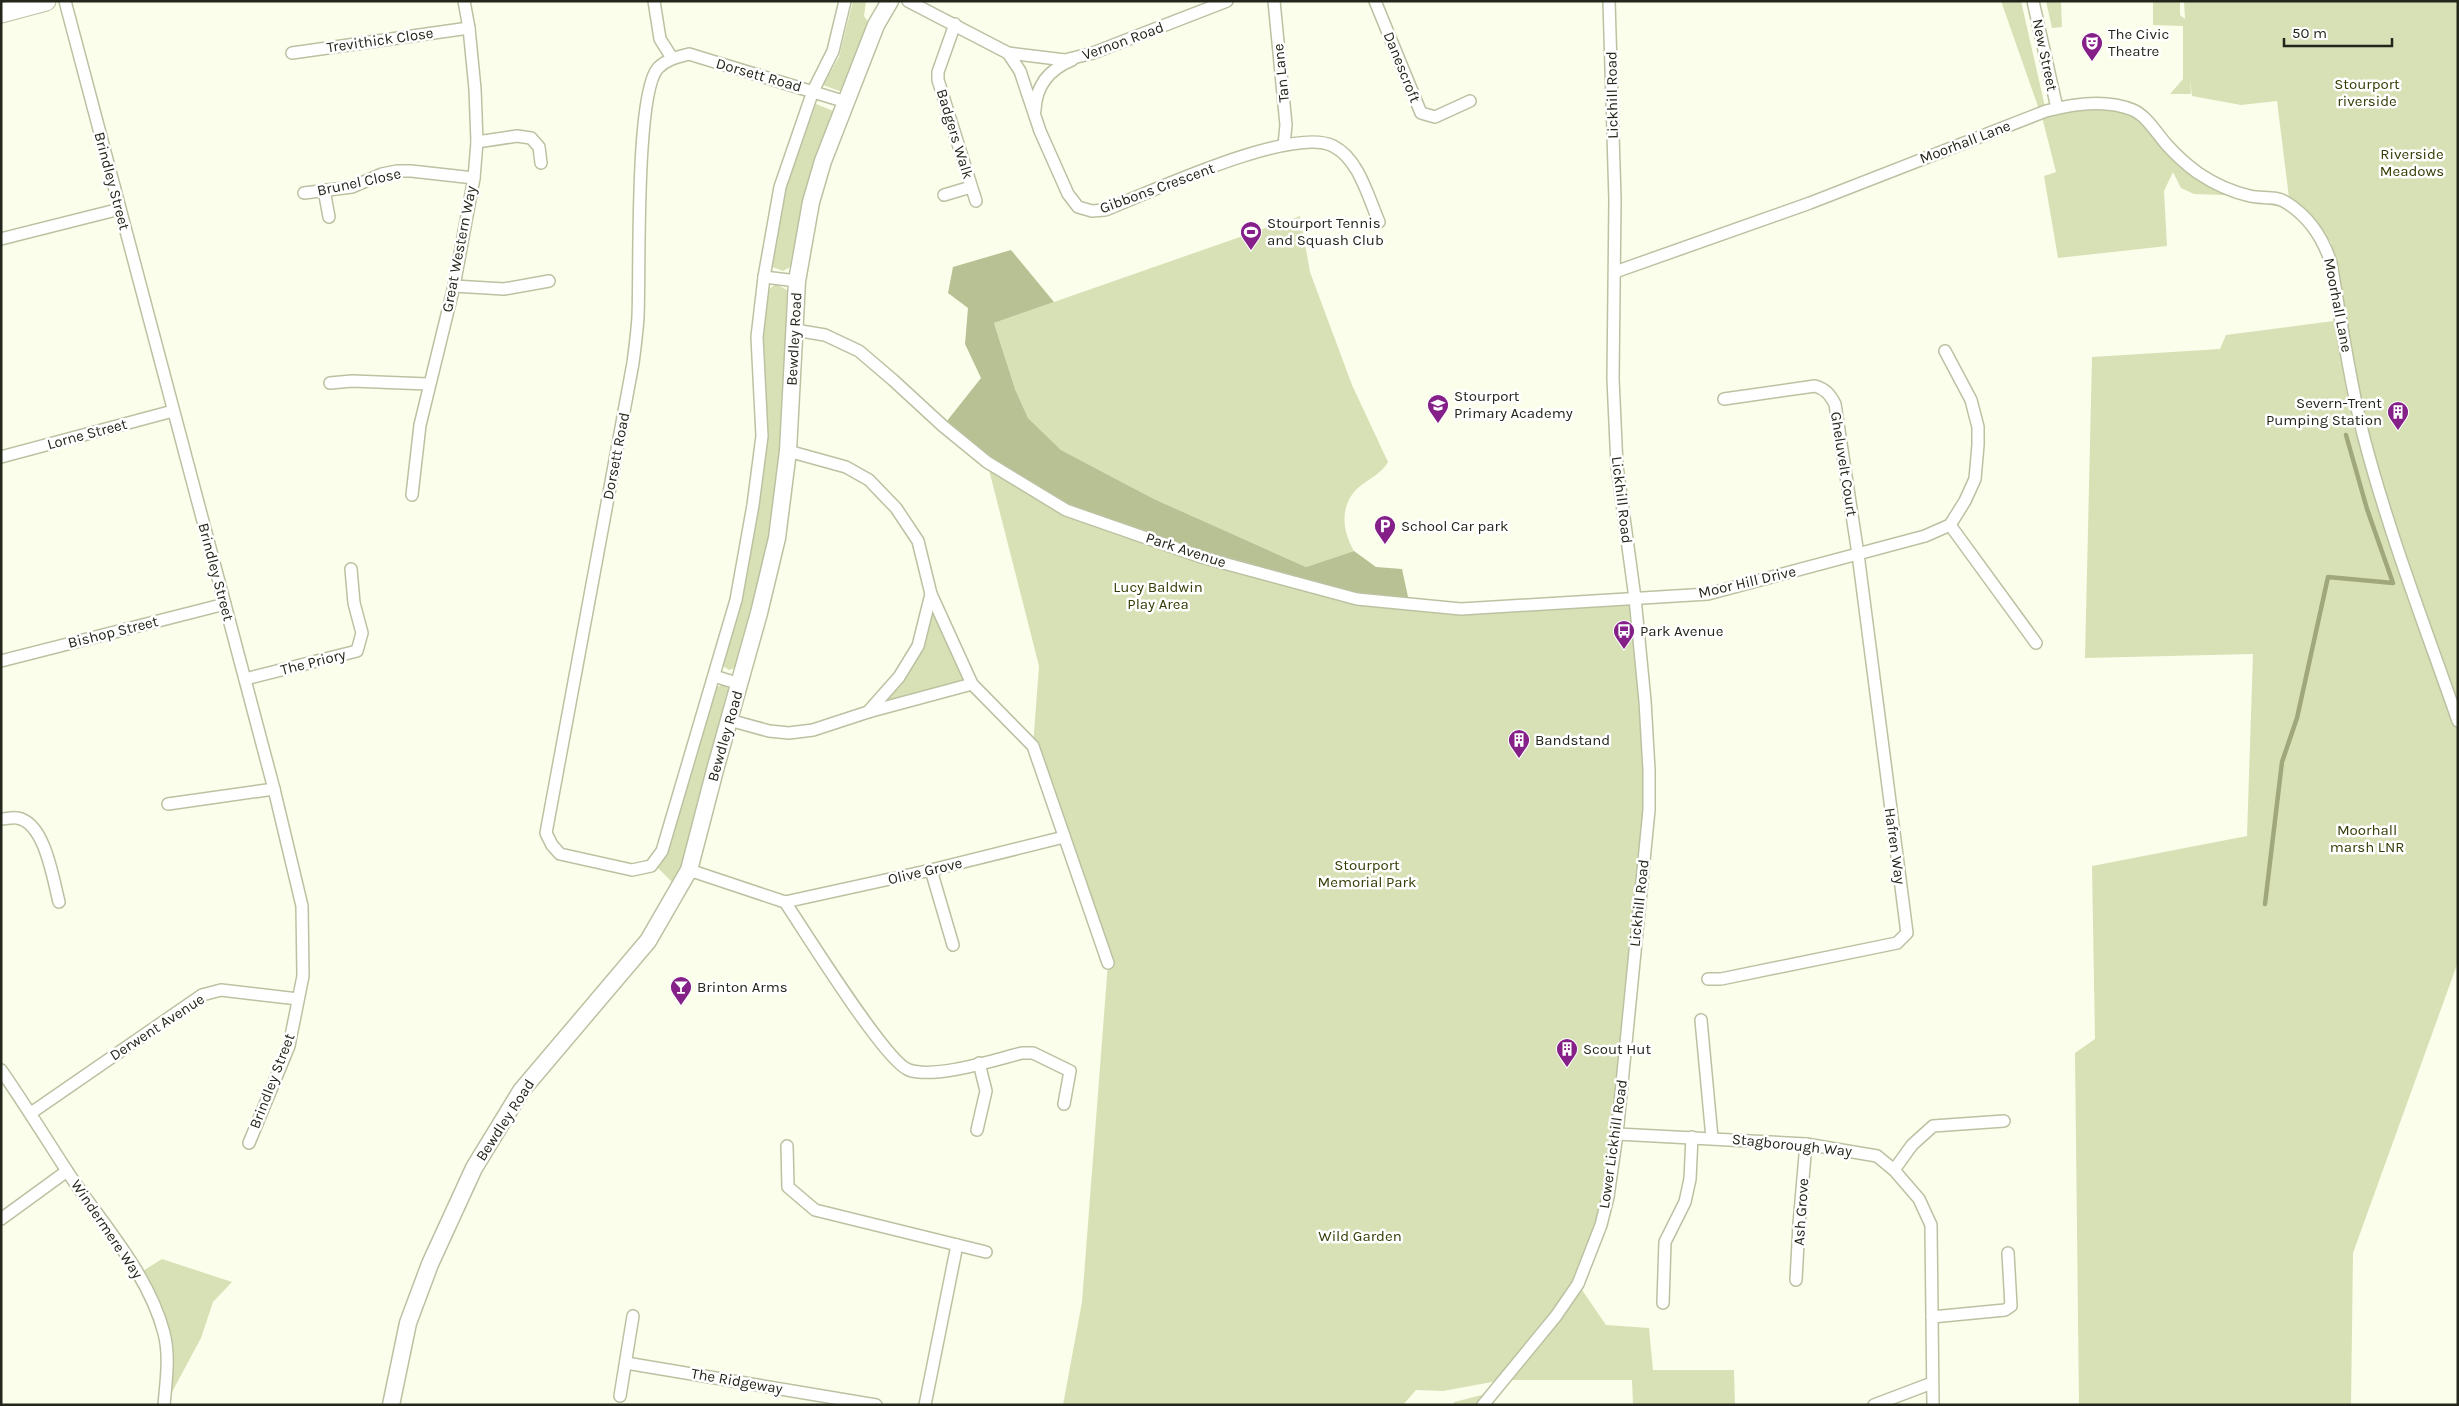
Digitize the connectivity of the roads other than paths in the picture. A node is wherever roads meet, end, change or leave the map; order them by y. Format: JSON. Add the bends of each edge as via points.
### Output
{"nodes":[{"id":1,"x":46,"y":1,"type":"edge"},
{"id":2,"x":65,"y":1,"type":"edge"},
{"id":3,"x":464,"y":1,"type":"edge"},
{"id":4,"x":654,"y":1,"type":"edge"},
{"id":5,"x":845,"y":1,"type":"edge"},
{"id":6,"x":880,"y":1,"type":"edge"},
{"id":7,"x":890,"y":1,"type":"edge"},
{"id":8,"x":908,"y":1,"type":"edge"},
{"id":9,"x":1227,"y":1,"type":"edge"},
{"id":10,"x":1274,"y":1,"type":"edge"},
{"id":11,"x":1375,"y":1,"type":"edge"},
{"id":12,"x":1610,"y":1,"type":"edge"},
{"id":13,"x":2033,"y":1,"type":"edge"},
{"id":14,"x":1,"y":12,"type":"edge"},
{"id":15,"x":955,"y":24,"type":"junction"},
{"id":16,"x":876,"y":26,"type":"junction"},
{"id":17,"x":469,"y":28,"type":"junction"},
{"id":18,"x":292,"y":53,"type":"dead end"},
{"id":19,"x":1008,"y":53,"type":"junction"},
{"id":20,"x":1078,"y":57,"type":"junction"},
{"id":21,"x":672,"y":58,"type":"junction"},
{"id":22,"x":813,"y":91,"type":"junction"},
{"id":23,"x":1470,"y":101,"type":"dead end"},
{"id":24,"x":846,"y":102,"type":"junction"},
{"id":25,"x":2057,"y":108,"type":"junction"},
{"id":26,"x":1035,"y":117,"type":"junction"},
{"id":27,"x":477,"y":142,"type":"junction"},
{"id":28,"x":1284,"y":145,"type":"junction"},
{"id":29,"x":542,"y":163,"type":"dead end"},
{"id":30,"x":474,"y":178,"type":"junction"},
{"id":31,"x":971,"y":187,"type":"junction"},
{"id":32,"x":324,"y":190,"type":"junction"},
{"id":33,"x":304,"y":193,"type":"dead end"},
{"id":34,"x":944,"y":195,"type":"dead end"},
{"id":35,"x":976,"y":201,"type":"dead end"},
{"id":36,"x":120,"y":209,"type":"junction"},
{"id":37,"x":329,"y":217,"type":"dead end"},
{"id":38,"x":1379,"y":222,"type":"dead end"},
{"id":39,"x":1,"y":238,"type":"edge"},
{"id":40,"x":1615,"y":272,"type":"junction"},
{"id":41,"x":764,"y":277,"type":"junction"},
{"id":42,"x":549,"y":281,"type":"dead end"},
{"id":43,"x":798,"y":281,"type":"junction"},
{"id":44,"x":454,"y":286,"type":"junction"},
{"id":45,"x":795,"y":330,"type":"junction"},
{"id":46,"x":1945,"y":351,"type":"dead end"},
{"id":47,"x":330,"y":383,"type":"dead end"},
{"id":48,"x":428,"y":384,"type":"junction"},
{"id":49,"x":1724,"y":399,"type":"dead end"},
{"id":50,"x":174,"y":411,"type":"junction"},
{"id":51,"x":788,"y":451,"type":"junction"},
{"id":52,"x":1,"y":457,"type":"edge"},
{"id":53,"x":412,"y":495,"type":"dead end"},
{"id":54,"x":1950,"y":525,"type":"junction"},
{"id":55,"x":1858,"y":554,"type":"junction"},
{"id":56,"x":351,"y":568,"type":"dead end"},
{"id":57,"x":931,"y":594,"type":"junction"},
{"id":58,"x":1635,"y":598,"type":"junction"},
{"id":59,"x":225,"y":604,"type":"junction"},
{"id":60,"x":2036,"y":643,"type":"dead end"},
{"id":61,"x":1,"y":661,"type":"edge"},
{"id":62,"x":714,"y":676,"type":"junction"},
{"id":63,"x":245,"y":679,"type":"junction"},
{"id":64,"x":740,"y":684,"type":"junction"},
{"id":65,"x":972,"y":684,"type":"junction"},
{"id":66,"x":868,"y":712,"type":"junction"},
{"id":67,"x":729,"y":720,"type":"junction"},
{"id":68,"x":2458,"y":721,"type":"edge"},
{"id":69,"x":274,"y":789,"type":"junction"},
{"id":70,"x":168,"y":804,"type":"dead end"},
{"id":71,"x":1,"y":819,"type":"edge"},
{"id":72,"x":1064,"y":837,"type":"junction"},
{"id":73,"x":560,"y":854,"type":"joint"},
{"id":74,"x":689,"y":870,"type":"junction"},
{"id":75,"x":932,"y":870,"type":"junction"},
{"id":76,"x":60,"y":902,"type":"dead end"},
{"id":77,"x":785,"y":902,"type":"junction"},
{"id":78,"x":953,"y":945,"type":"dead end"},
{"id":79,"x":1108,"y":963,"type":"dead end"},
{"id":80,"x":1708,"y":979,"type":"dead end"},
{"id":81,"x":1631,"y":996,"type":"joint"},
{"id":82,"x":298,"y":999,"type":"junction"},
{"id":83,"x":1701,"y":1020,"type":"dead end"},
{"id":84,"x":980,"y":1063,"type":"junction"},
{"id":85,"x":1,"y":1070,"type":"edge"},
{"id":86,"x":1064,"y":1104,"type":"dead end"},
{"id":87,"x":32,"y":1113,"type":"junction"},
{"id":88,"x":2004,"y":1121,"type":"dead end"},
{"id":89,"x":977,"y":1130,"type":"dead end"},
{"id":90,"x":1617,"y":1134,"type":"junction"},
{"id":91,"x":1692,"y":1137,"type":"junction"},
{"id":92,"x":1712,"y":1138,"type":"junction"},
{"id":93,"x":249,"y":1142,"type":"dead end"},
{"id":94,"x":1806,"y":1144,"type":"junction"},
{"id":95,"x":787,"y":1146,"type":"dead end"},
{"id":96,"x":1894,"y":1170,"type":"junction"},
{"id":97,"x":67,"y":1171,"type":"junction"},
{"id":98,"x":1,"y":1219,"type":"edge"},
{"id":99,"x":957,"y":1245,"type":"junction"},
{"id":100,"x":986,"y":1252,"type":"dead end"},
{"id":101,"x":2008,"y":1253,"type":"dead end"},
{"id":102,"x":1796,"y":1280,"type":"dead end"},
{"id":103,"x":1663,"y":1303,"type":"dead end"},
{"id":104,"x":633,"y":1316,"type":"dead end"},
{"id":105,"x":1932,"y":1318,"type":"junction"},
{"id":106,"x":626,"y":1363,"type":"junction"},
{"id":107,"x":1932,"y":1383,"type":"junction"},
{"id":108,"x":620,"y":1396,"type":"dead end"},
{"id":109,"x":164,"y":1405,"type":"edge"},
{"id":110,"x":390,"y":1405,"type":"edge"},
{"id":111,"x":876,"y":1405,"type":"edge"},
{"id":112,"x":925,"y":1405,"type":"edge"},
{"id":113,"x":1483,"y":1405,"type":"edge"},
{"id":114,"x":1874,"y":1405,"type":"edge"},
{"id":115,"x":1933,"y":1405,"type":"edge"}],
"edges":[{"from":1,"to":14,"type":"main road"},
{"from":2,"to":36,"type":"street","name":"Brindley Street"},
{"from":3,"to":17,"type":"street","name":"Great Western Way"},
{"from":4,"to":21,"type":"street","via":[[660,39]]},
{"from":5,"to":22,"type":"street","name":"Bewdley Road","via":[[833,51]]},
{"from":6,"to":16,"type":"main road"},
{"from":7,"to":16,"type":"main road","name":"Bewdley Road"},
{"from":8,"to":15,"type":"street","name":"Vernon Road"},
{"from":9,"to":20,"type":"street","name":"Vernon Road"},
{"from":10,"to":28,"type":"street","name":"Tan Lane","via":[[1286,125]]},
{"from":11,"to":23,"type":"street","name":"Danescroft","via":[[1421,113],[1436,117]]},
{"from":12,"to":40,"type":"street","name":"Lickhill Road"},
{"from":13,"to":25,"type":"street","name":"New Street"},
{"from":15,"to":19,"type":"street","name":"Vernon Road"},
{"from":15,"to":31,"type":"street","name":"Badgers Walk","via":[[938,80]]},
{"from":16,"to":24,"type":"main road","name":"Bewdley Road"},
{"from":17,"to":18,"type":"street","name":"Trevithick Close"},
{"from":17,"to":27,"type":"street","name":"Great Western Way"},
{"from":19,"to":20,"type":"street","name":"Vernon Road","via":[[1065,60]]},
{"from":19,"to":26,"type":"street","name":"Gibbons Crescent","via":[[1020,71]]},
{"from":20,"to":26,"type":"street","via":[[1061,65],[1038,89]]},
{"from":21,"to":22,"type":"street","name":"Dorsett Road","via":[[689,54]]},
{"from":21,"to":73,"type":"street","name":"Dorsett Road","via":[[658,69],[650,83],[642,135],[638,319],[633,363],[546,832]]},
{"from":22,"to":24,"type":"street","name":"Dorsett Road"},
{"from":22,"to":41,"type":"street","name":"Bewdley Road","via":[[780,187]]},
{"from":24,"to":43,"type":"main road","name":"Bewdley Road","via":[[811,202]]},
{"from":25,"to":40,"type":"street","name":"Moorhall Lane","via":[[1810,203]]},
{"from":25,"to":68,"type":"street","name":"Moorhall Lane","via":[[2085,104],[2133,110],[2198,173],[2250,196],[2286,202],[2319,234],[2331,263],[2357,409],[2371,463]]},
{"from":26,"to":28,"type":"street","name":"Gibbons Crescent","via":[[1068,194],[1078,207],[1092,212],[1105,210],[1258,151]]},
{"from":27,"to":29,"type":"street","via":[[517,136],[531,138],[538,147]]},
{"from":27,"to":30,"type":"street","name":"Great Western Way"},
{"from":28,"to":38,"type":"street","name":"Gibbons Crescent","via":[[1309,141],[1332,145],[1342,153],[1356,168]]},
{"from":30,"to":32,"type":"street","name":"Brunel Close","via":[[398,171],[361,184]]},
{"from":30,"to":44,"type":"street","name":"Great Western Way"},
{"from":31,"to":34,"type":"street","name":"Badgers Walk"},
{"from":31,"to":35,"type":"street","name":"Badgers Walk"},
{"from":32,"to":33,"type":"street","name":"Brunel Close"},
{"from":32,"to":37,"type":"street"},
{"from":36,"to":39,"type":"street"},
{"from":36,"to":50,"type":"street","name":"Brindley Street"},
{"from":40,"to":58,"type":"street","name":"Lickhill Road","via":[[1613,379],[1617,466]]},
{"from":41,"to":43,"type":"street"},
{"from":41,"to":62,"type":"street","name":"Bewdley Road","via":[[757,338],[762,436],[760,456],[736,600]]},
{"from":42,"to":44,"type":"street","via":[[504,289]]},
{"from":43,"to":45,"type":"main road","name":"Bewdley Road"},
{"from":44,"to":48,"type":"street","name":"Great Western Way"},
{"from":45,"to":51,"type":"main road","name":"Bewdley Road"},
{"from":45,"to":58,"type":"street","name":"Park Avenue","via":[[824,335],[860,351],[987,462],[1066,510],[1201,557],[1357,599],[1410,606],[1461,609]]},
{"from":46,"to":54,"type":"street","via":[[1971,400],[1978,427],[1975,479]]},
{"from":47,"to":48,"type":"street","via":[[352,380]]},
{"from":48,"to":53,"type":"street","name":"Great Western Way"},
{"from":49,"to":55,"type":"street","name":"Gheluvelt Court","via":[[1815,386],[1829,394],[1835,404]]},
{"from":50,"to":52,"type":"street","name":"Lorne Street"},
{"from":50,"to":59,"type":"street","name":"Brindley Street"},
{"from":51,"to":57,"type":"street","via":[[846,467],[870,480],[896,508],[918,541]]},
{"from":51,"to":64,"type":"main road","name":"Bewdley Road","via":[[777,538]]},
{"from":54,"to":55,"type":"street","name":"Moor Hill Drive","via":[[1925,536]]},
{"from":54,"to":60,"type":"street"},
{"from":55,"to":58,"type":"street","name":"Moor Hill Drive","via":[[1708,594]]},
{"from":55,"to":80,"type":"street","name":"Hafren Way","via":[[1907,933],[1897,943]]},
{"from":56,"to":63,"type":"street","name":"The Priory","via":[[354,603],[362,633],[357,651]]},
{"from":57,"to":65,"type":"street"},
{"from":57,"to":66,"type":"street","via":[[918,646],[899,677]]},
{"from":58,"to":81,"type":"street","name":"Lickhill Road","via":[[1645,700],[1649,810]]},
{"from":59,"to":61,"type":"street","name":"Bishop Street"},
{"from":59,"to":63,"type":"street","name":"Brindley Street"},
{"from":62,"to":64,"type":"street"},
{"from":62,"to":73,"type":"street","name":"Bewdley Road","via":[[662,851],[651,866],[632,870]]},
{"from":63,"to":69,"type":"street","name":"Brindley Street"},
{"from":64,"to":67,"type":"main road","name":"Bewdley Road"},
{"from":65,"to":66,"type":"street"},
{"from":65,"to":72,"type":"street","via":[[1033,746]]},
{"from":66,"to":67,"type":"street","via":[[813,730],[788,733]]},
{"from":67,"to":74,"type":"main road","name":"Bewdley Road"},
{"from":69,"to":70,"type":"street"},
{"from":69,"to":82,"type":"street","name":"Brindley Street","via":[[302,906],[302,976]]},
{"from":71,"to":76,"type":"street","via":[[18,818],[31,825],[41,837]]},
{"from":72,"to":75,"type":"street","name":"Olive Grove"},
{"from":72,"to":79,"type":"street"},
{"from":74,"to":77,"type":"street"},
{"from":74,"to":110,"type":"main road","name":"Bewdley Road","via":[[648,941],[521,1092],[474,1168],[430,1264],[408,1323]]},
{"from":75,"to":77,"type":"street","name":"Olive Grove"},
{"from":75,"to":78,"type":"street"},
{"from":77,"to":84,"type":"street","via":[[868,1026],[891,1056],[907,1070],[938,1072]]},
{"from":81,"to":90,"type":"street","name":"Lower Lickhill Road"},
{"from":82,"to":87,"type":"street","name":"Derwent Avenue","via":[[220,990],[202,995]]},
{"from":82,"to":93,"type":"street","name":"Brindley Street","via":[[289,1046]]},
{"from":83,"to":92,"type":"street"},
{"from":84,"to":86,"type":"street","via":[[1034,1053],[1070,1071]]},
{"from":84,"to":89,"type":"street","via":[[986,1091]]},
{"from":85,"to":87,"type":"street","name":"Windermere Way"},
{"from":87,"to":97,"type":"street","name":"Windermere Way"},
{"from":88,"to":96,"type":"street","via":[[1933,1126],[1912,1145]]},
{"from":90,"to":91,"type":"street","name":"Stagborough Way"},
{"from":90,"to":113,"type":"street","name":"Lower Lickhill Road","via":[[1601,1225],[1578,1284]]},
{"from":91,"to":92,"type":"street","name":"Stagborough Way"},
{"from":91,"to":103,"type":"street","via":[[1687,1194],[1665,1242]]},
{"from":92,"to":94,"type":"street","name":"Stagborough Way"},
{"from":94,"to":96,"type":"street","name":"Stagborough Way","via":[[1877,1156]]},
{"from":94,"to":102,"type":"street","name":"Ash Grove"},
{"from":95,"to":99,"type":"street","via":[[788,1187],[815,1210]]},
{"from":96,"to":105,"type":"street","name":"Stagborough Way","via":[[1919,1199],[1931,1226]]},
{"from":97,"to":98,"type":"street"},
{"from":97,"to":109,"type":"street","name":"Windermere Way","via":[[138,1274],[158,1315],[166,1353]]},
{"from":99,"to":100,"type":"street"},
{"from":99,"to":112,"type":"street"},
{"from":101,"to":105,"type":"street","via":[[2011,1306],[2005,1310]]},
{"from":104,"to":106,"type":"street"},
{"from":105,"to":107,"type":"street","name":"Stagborough Way"},
{"from":106,"to":108,"type":"street"},
{"from":106,"to":111,"type":"street","name":"The Ridgeway"},
{"from":107,"to":114,"type":"street"},
{"from":107,"to":115,"type":"street","name":"Stagborough Way"}]}
